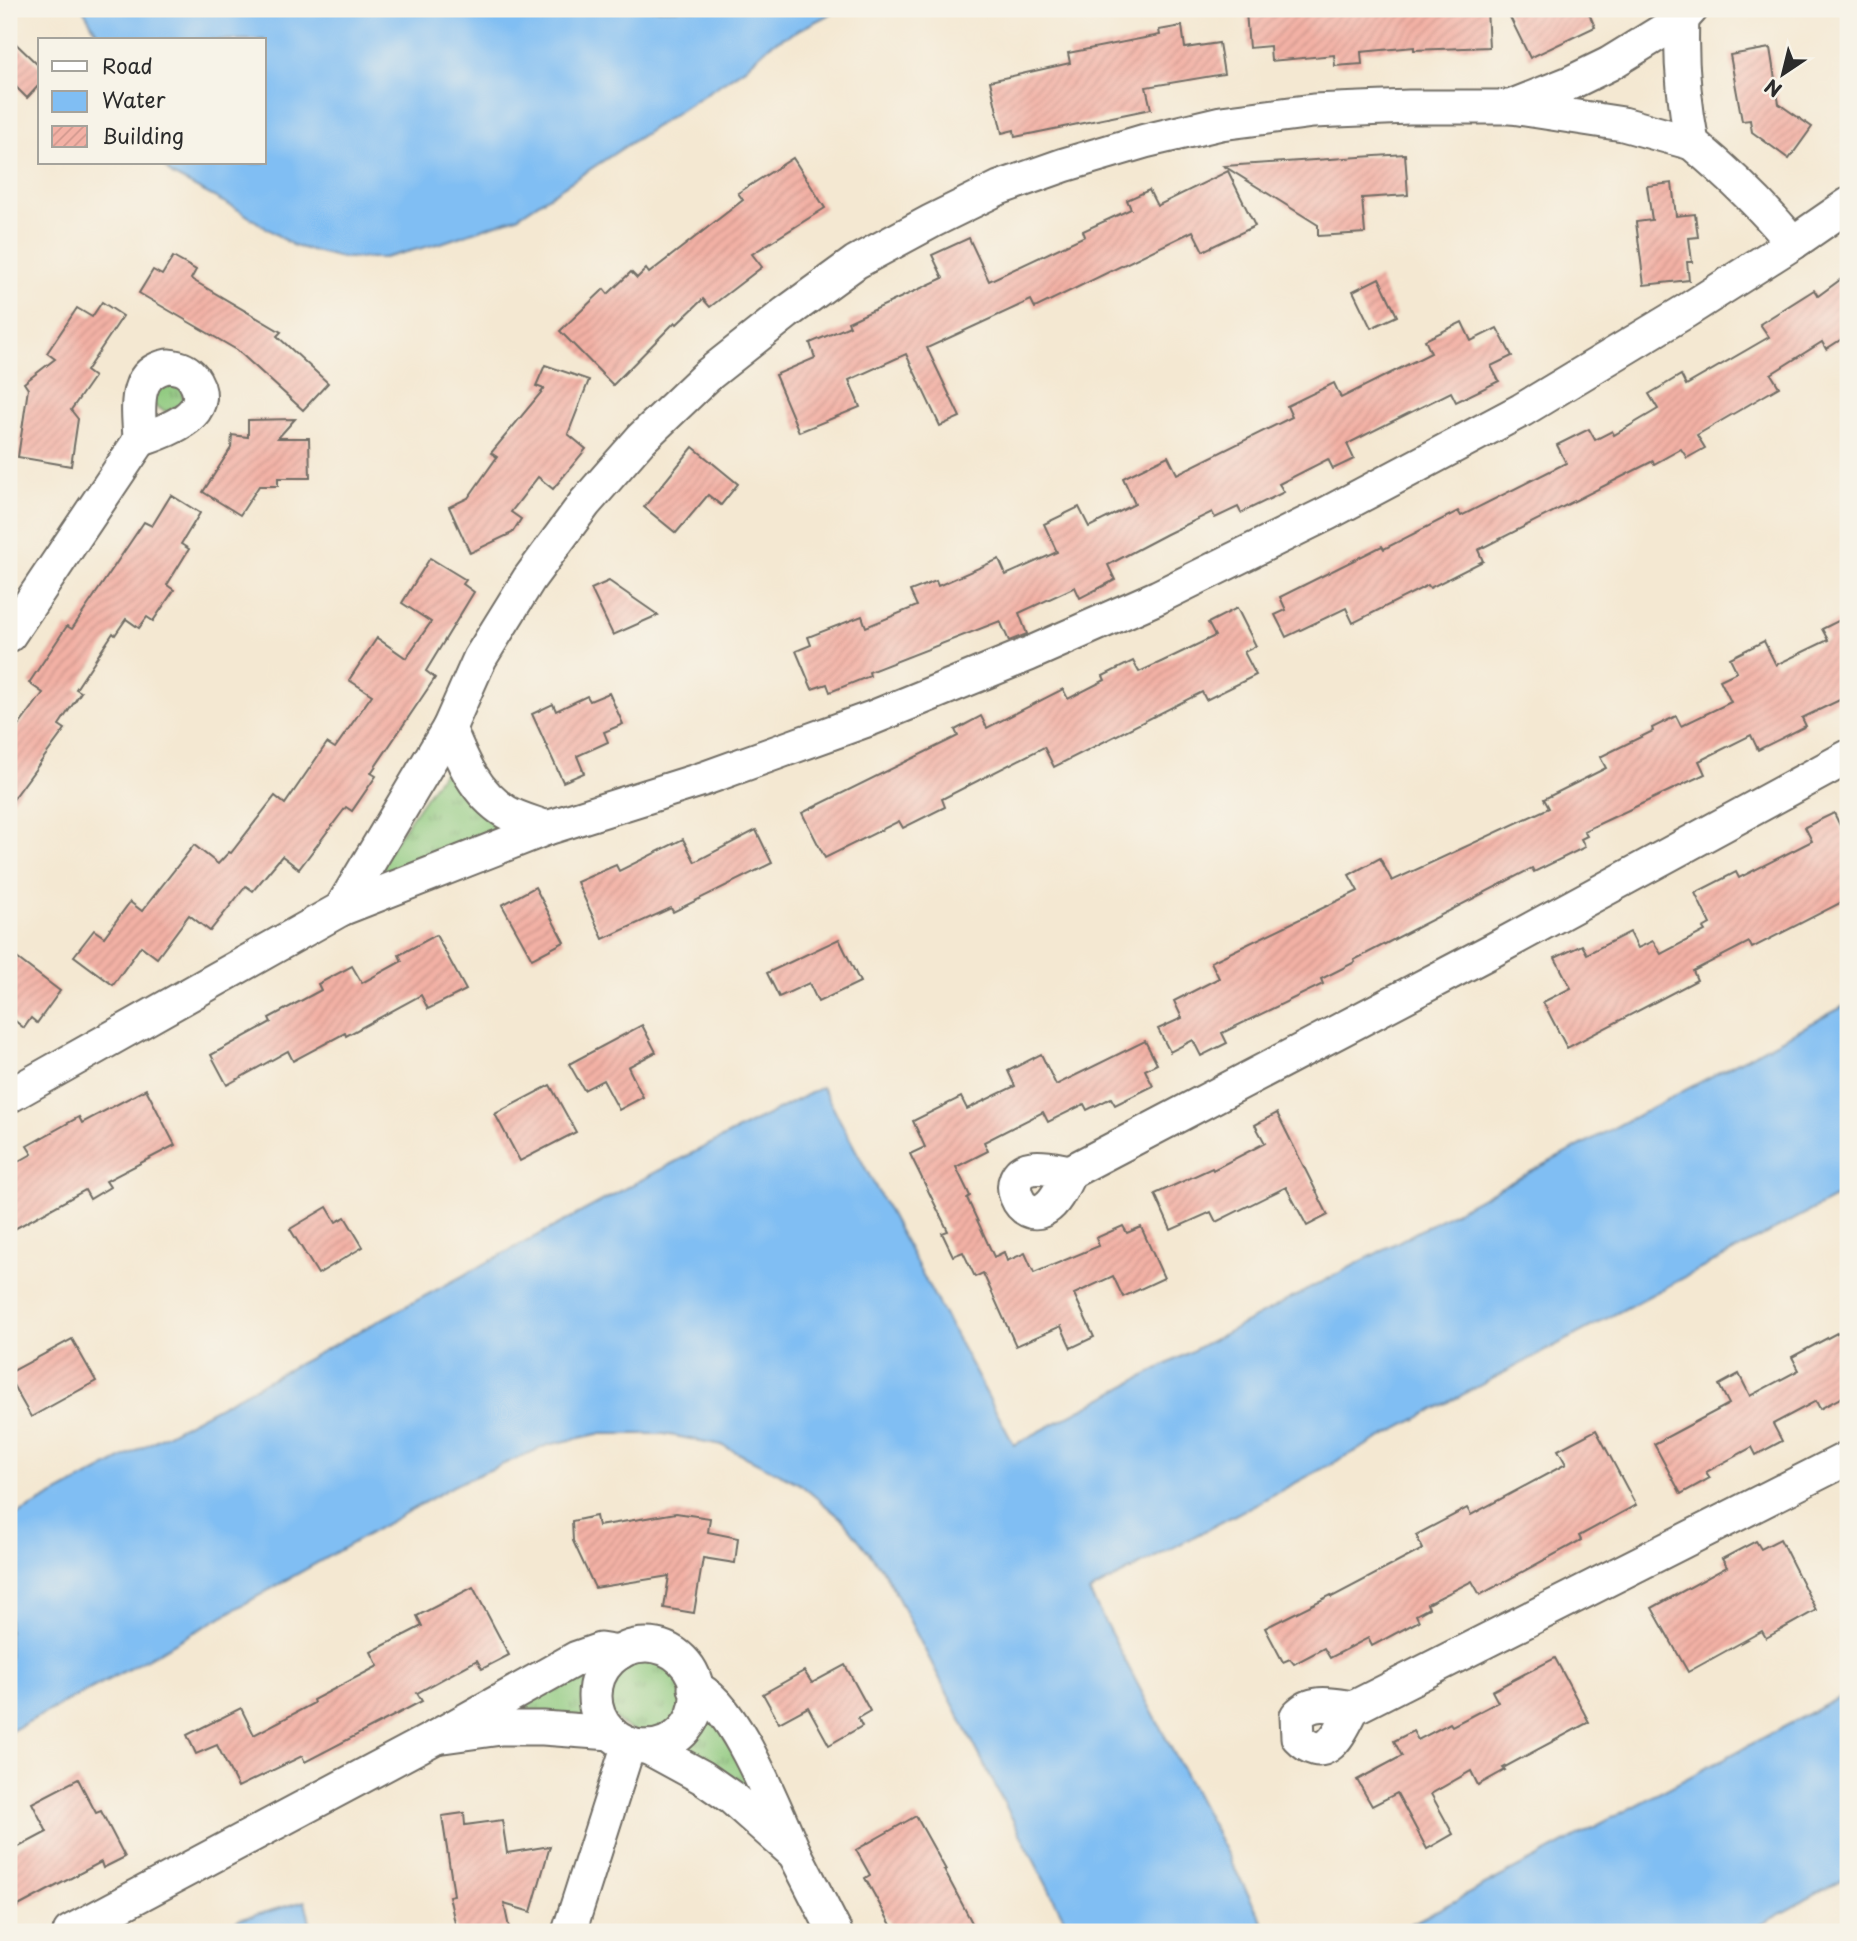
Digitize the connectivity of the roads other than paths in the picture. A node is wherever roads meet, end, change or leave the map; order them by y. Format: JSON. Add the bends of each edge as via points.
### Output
{"nodes":[{"id":1,"x":1687,"y":14,"type":"edge"},
{"id":2,"x":1510,"y":107,"type":"junction"},
{"id":3,"x":1692,"y":143,"type":"junction"},
{"id":4,"x":1848,"y":205,"type":"edge"},
{"id":5,"x":1793,"y":243,"type":"junction"},
{"id":6,"x":141,"y":440,"type":"dead end"},
{"id":7,"x":9,"y":635,"type":"edge"},
{"id":8,"x":449,"y":728,"type":"junction"},
{"id":9,"x":1848,"y":757,"type":"edge"},
{"id":10,"x":547,"y":828,"type":"junction"},
{"id":11,"x":341,"y":909,"type":"junction"},
{"id":12,"x":9,"y":1096,"type":"edge"},
{"id":13,"x":1070,"y":1172,"type":"dead end"},
{"id":14,"x":1848,"y":1458,"type":"edge"},
{"id":15,"x":619,"y":1653,"type":"junction"},
{"id":16,"x":695,"y":1688,"type":"junction"},
{"id":17,"x":1353,"y":1708,"type":"dead end"},
{"id":18,"x":436,"y":1737,"type":"junction"},
{"id":19,"x":629,"y":1741,"type":"junction"},
{"id":20,"x":795,"y":1854,"type":"junction"},
{"id":21,"x":70,"y":1932,"type":"edge"},
{"id":22,"x":569,"y":1932,"type":"edge"},
{"id":23,"x":835,"y":1932,"type":"edge"}],
"edges":[{"from":1,"to":2,"type":"street","via":[[1609,64]]},
{"from":1,"to":3,"type":"street","via":[[1681,60]]},
{"from":2,"to":3,"type":"street","via":[[1623,124]]},
{"from":2,"to":8,"type":"street","via":[[1313,111],[1209,126],[1145,141],[999,188],[856,262],[709,374],[642,438],[585,503],[529,579],[480,658]]},
{"from":3,"to":5,"type":"street","via":[[1749,193]]},
{"from":4,"to":5,"type":"street"},
{"from":5,"to":10,"type":"street","via":[[1522,410],[1158,597],[872,718],[703,779]]},
{"from":6,"to":7,"type":"street"},
{"from":8,"to":10,"type":"street","via":[[465,768],[481,790],[506,812]]},
{"from":8,"to":11,"type":"street"},
{"from":9,"to":13,"type":"street"},
{"from":10,"to":11,"type":"street"},
{"from":11,"to":12,"type":"street"},
{"from":14,"to":17,"type":"street"},
{"from":15,"to":16,"type":"street","via":[[645,1645],[662,1647],[688,1668]]},
{"from":15,"to":18,"type":"street","via":[[600,1650],[577,1658]]},
{"from":15,"to":19,"type":"street","via":[[602,1670],[595,1703],[600,1720]]},
{"from":16,"to":19,"type":"street","via":[[694,1715],[673,1740],[657,1746]]},
{"from":16,"to":20,"type":"street","via":[[720,1705],[743,1743]]},
{"from":18,"to":19,"type":"street","via":[[501,1728],[543,1728]]},
{"from":18,"to":21,"type":"street"},
{"from":19,"to":20,"type":"street","via":[[702,1777]]},
{"from":19,"to":22,"type":"street"},
{"from":20,"to":23,"type":"street"}]}
